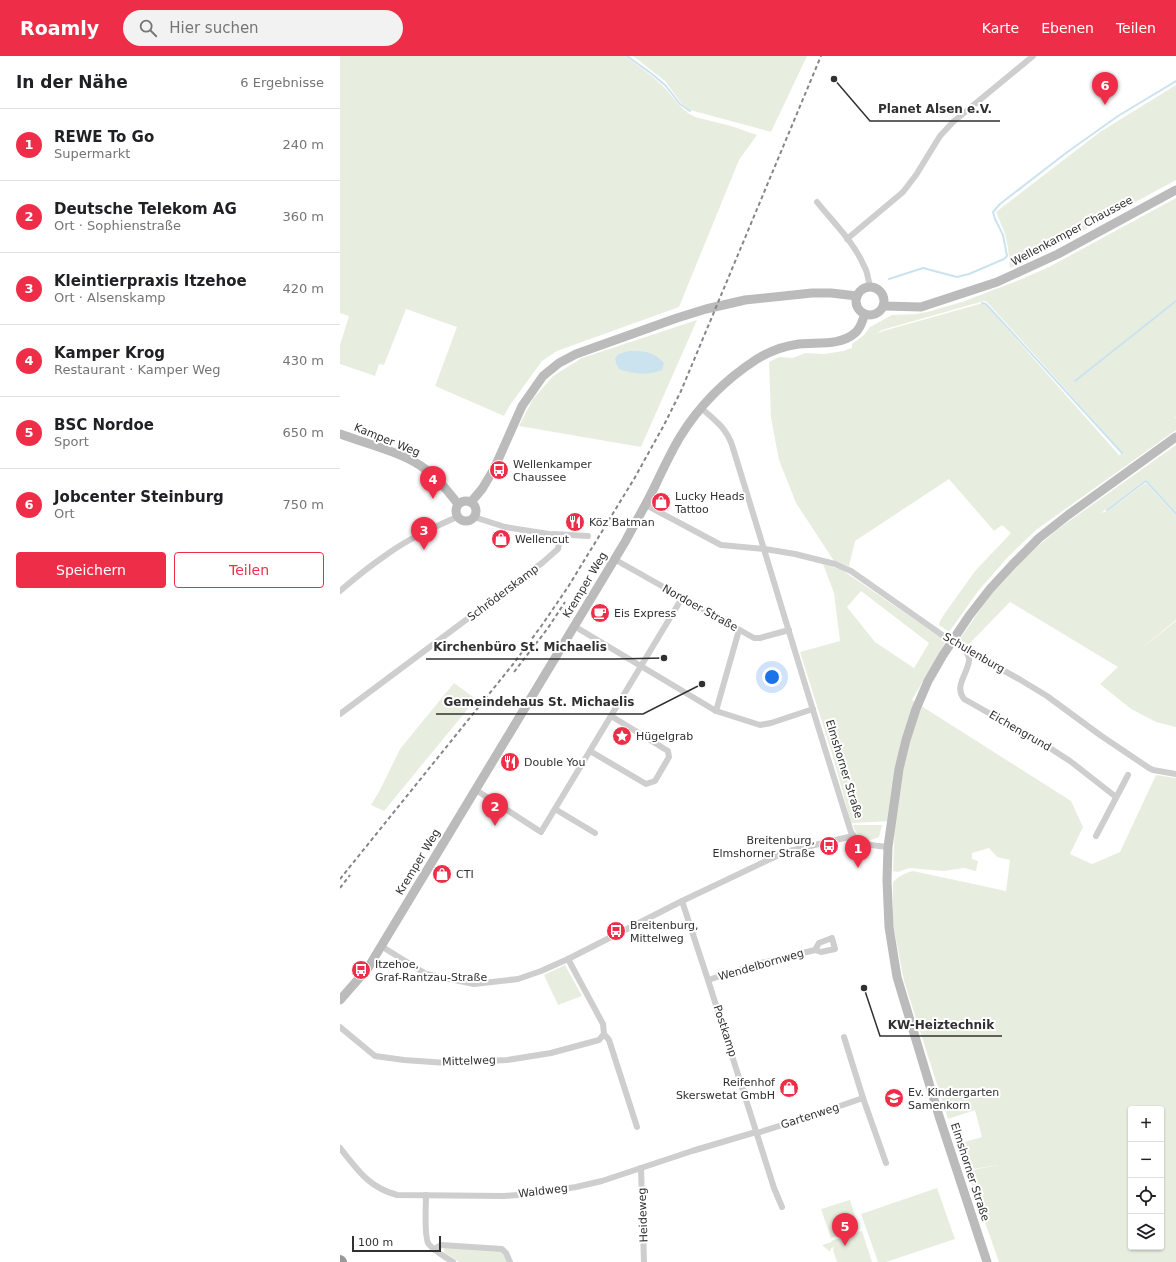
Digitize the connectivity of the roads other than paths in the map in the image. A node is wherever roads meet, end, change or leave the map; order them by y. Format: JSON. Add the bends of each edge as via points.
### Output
{"nodes":[{"id":1,"x":1033,"y":56,"type":"edge"},
{"id":2,"x":1176,"y":190,"type":"edge"},
{"id":3,"x":817,"y":202,"type":"dead end"},
{"id":4,"x":847,"y":239,"type":"junction"},
{"id":5,"x":870,"y":287,"type":"junction"},
{"id":6,"x":858,"y":296,"type":"junction"},
{"id":7,"x":884,"y":306,"type":"junction"},
{"id":8,"x":865,"y":314,"type":"junction"},
{"id":9,"x":702,"y":408,"type":"junction"},
{"id":10,"x":340,"y":434,"type":"edge"},
{"id":11,"x":1176,"y":437,"type":"edge"},
{"id":12,"x":471,"y":502,"type":"junction"},
{"id":13,"x":458,"y":504,"type":"junction"},
{"id":14,"x":646,"y":505,"type":"junction"},
{"id":15,"x":457,"y":517,"type":"junction"},
{"id":16,"x":474,"y":517,"type":"junction"},
{"id":17,"x":555,"y":535,"type":"junction"},
{"id":18,"x":588,"y":536,"type":"dead end"},
{"id":19,"x":765,"y":549,"type":"junction"},
{"id":20,"x":614,"y":559,"type":"junction"},
{"id":21,"x":340,"y":591,"type":"edge"},
{"id":22,"x":682,"y":598,"type":"junction"},
{"id":23,"x":574,"y":626,"type":"junction"},
{"id":24,"x":739,"y":630,"type":"junction"},
{"id":25,"x":789,"y":630,"type":"junction"},
{"id":26,"x":965,"y":650,"type":"junction"},
{"id":27,"x":642,"y":666,"type":"junction"},
{"id":28,"x":813,"y":710,"type":"junction"},
{"id":29,"x":716,"y":711,"type":"junction"},
{"id":30,"x":340,"y":714,"type":"edge"},
{"id":31,"x":611,"y":716,"type":"junction"},
{"id":32,"x":590,"y":751,"type":"junction"},
{"id":33,"x":1176,"y":774,"type":"edge"},
{"id":34,"x":1128,"y":775,"type":"dead end"},
{"id":35,"x":476,"y":790,"type":"junction"},
{"id":36,"x":1116,"y":797,"type":"junction"},
{"id":37,"x":555,"y":809,"type":"junction"},
{"id":38,"x":595,"y":833,"type":"dead end"},
{"id":39,"x":853,"y":836,"type":"junction"},
{"id":40,"x":1096,"y":836,"type":"dead end"},
{"id":41,"x":888,"y":847,"type":"junction"},
{"id":42,"x":682,"y":901,"type":"junction"},
{"id":43,"x":381,"y":946,"type":"junction"},
{"id":44,"x":815,"y":950,"type":"dead end"},
{"id":45,"x":568,"y":959,"type":"junction"},
{"id":46,"x":708,"y":980,"type":"junction"},
{"id":47,"x":340,"y":1000,"type":"edge"},
{"id":48,"x":340,"y":1027,"type":"edge"},
{"id":49,"x":604,"y":1034,"type":"junction"},
{"id":50,"x":844,"y":1037,"type":"dead end"},
{"id":51,"x":863,"y":1098,"type":"junction"},
{"id":52,"x":637,"y":1127,"type":"dead end"},
{"id":53,"x":757,"y":1132,"type":"junction"},
{"id":54,"x":340,"y":1148,"type":"edge"},
{"id":55,"x":886,"y":1163,"type":"dead end"},
{"id":56,"x":641,"y":1168,"type":"junction"},
{"id":57,"x":426,"y":1195,"type":"junction"},
{"id":58,"x":782,"y":1207,"type":"dead end"},
{"id":59,"x":434,"y":1249,"type":"junction"},
{"id":60,"x":453,"y":1262,"type":"edge"},
{"id":61,"x":510,"y":1262,"type":"edge"},
{"id":62,"x":644,"y":1262,"type":"edge"},
{"id":63,"x":987,"y":1262,"type":"edge"}],
"edges":[{"from":1,"to":4,"type":"street","via":[[952,122],[903,192]]},
{"from":2,"to":7,"type":"main road","name":"Wellenkamper Chaussee","via":[[1058,254],[997,282],[921,307]]},
{"from":3,"to":4,"type":"street"},
{"from":4,"to":5,"type":"street","via":[[864,265]]},
{"from":5,"to":6,"type":"main road","via":[[862,290]]},
{"from":5,"to":7,"type":"main road","via":[[881,292]]},
{"from":6,"to":8,"type":"main road","via":[[857,306]]},
{"from":6,"to":12,"type":"main road","via":[[812,293],[726,304],[677,318],[576,354],[559,363],[543,376],[526,398],[494,469]]},
{"from":7,"to":8,"type":"main road","name":"Wellenkamper Chaussee","via":[[875,314]]},
{"from":8,"to":9,"type":"main road","name":"Kremper Weg","via":[[857,331],[844,340],[790,346],[765,354],[732,376]]},
{"from":9,"to":14,"type":"main road","name":"Kremper Weg","via":[[677,442]]},
{"from":9,"to":19,"type":"street","name":"Elmshorner Straße","via":[[723,428],[730,439]]},
{"from":10,"to":13,"type":"main road","name":"Kamper Weg","via":[[400,455],[419,465],[435,477]]},
{"from":11,"to":41,"type":"main road","via":[[1039,538],[990,589],[960,630],[928,681],[916,709],[899,769]]},
{"from":12,"to":13,"type":"main road","via":[[464,501]]},
{"from":12,"to":16,"type":"main road","via":[[476,509]]},
{"from":13,"to":15,"type":"main road","via":[[455,510]]},
{"from":14,"to":19,"type":"street","name":"Schulenburg","via":[[721,545]]},
{"from":14,"to":20,"type":"main road","name":"Kremper Weg"},
{"from":15,"to":16,"type":"main road","via":[[466,522]]},
{"from":15,"to":21,"type":"street","via":[[395,549]]},
{"from":16,"to":17,"type":"street","via":[[505,527]]},
{"from":17,"to":18,"type":"street"},
{"from":17,"to":30,"type":"street","name":"Schröderskamp","via":[[559,544],[558,549],[542,563]]},
{"from":19,"to":25,"type":"street","name":"Elmshorner Straße"},
{"from":19,"to":26,"type":"street","name":"Schulenburg","via":[[821,560],[851,571]]},
{"from":20,"to":22,"type":"street","name":"Nordoer Straße"},
{"from":20,"to":23,"type":"main road","name":"Kremper Weg"},
{"from":22,"to":24,"type":"street","name":"Nordoer Straße"},
{"from":22,"to":27,"type":"street"},
{"from":23,"to":27,"type":"street"},
{"from":23,"to":35,"type":"main road","name":"Kremper Weg"},
{"from":24,"to":25,"type":"street","name":"Nordoer Straße","via":[[757,638]]},
{"from":24,"to":29,"type":"street"},
{"from":25,"to":28,"type":"street","name":"Elmshorner Straße"},
{"from":26,"to":33,"type":"street","name":"Schulenburg","via":[[1041,692],[1149,768]]},
{"from":26,"to":36,"type":"street","name":"Eichengrund","via":[[969,661],[960,688],[964,699],[1070,761]]},
{"from":27,"to":29,"type":"street"},
{"from":27,"to":31,"type":"street"},
{"from":28,"to":29,"type":"street","via":[[760,725]]},
{"from":28,"to":39,"type":"street","name":"Elmshorner Straße"},
{"from":31,"to":32,"type":"street"},
{"from":31,"to":32,"type":"street","via":[[668,751],[670,757],[655,781],[646,784]]},
{"from":32,"to":37,"type":"street"},
{"from":34,"to":36,"type":"street"},
{"from":35,"to":37,"type":"street","via":[[541,832]]},
{"from":35,"to":43,"type":"main road","name":"Kremper Weg"},
{"from":36,"to":40,"type":"street"},
{"from":37,"to":38,"type":"street"},
{"from":39,"to":41,"type":"street","name":"Elmshorner Straße","via":[[865,844]]},
{"from":39,"to":42,"type":"street","via":[[785,852]]},
{"from":41,"to":63,"type":"main road","name":"Elmshorner Straße","via":[[887,912],[897,977]]},
{"from":42,"to":45,"type":"street"},
{"from":42,"to":46,"type":"street","name":"Postkamp"},
{"from":43,"to":45,"type":"street","via":[[426,974],[474,984],[518,979]]},
{"from":43,"to":47,"type":"main road","name":"Kremper Weg","via":[[363,974]]},
{"from":44,"to":46,"type":"street","name":"Wendelbornweg","via":[[761,963]]},
{"from":45,"to":49,"type":"street","via":[[603,1024]]},
{"from":46,"to":53,"type":"street","name":"Postkamp"},
{"from":48,"to":49,"type":"street","name":"Mittelweg","via":[[375,1056],[447,1063],[507,1060],[551,1053],[599,1040]]},
{"from":49,"to":52,"type":"street"},
{"from":50,"to":51,"type":"street"},
{"from":51,"to":53,"type":"street","name":"Gartenweg"},
{"from":51,"to":55,"type":"street"},
{"from":53,"to":56,"type":"street","name":"Waldweg"},
{"from":53,"to":58,"type":"street","name":"Postkamp"},
{"from":54,"to":57,"type":"street","name":"Waldweg","via":[[375,1187],[397,1195]]},
{"from":56,"to":57,"type":"street","name":"Waldweg","via":[[602,1181],[530,1194]]},
{"from":56,"to":62,"type":"street","name":"Heideweg"},
{"from":57,"to":59,"type":"street","via":[[426,1236]]},
{"from":59,"to":60,"type":"street"},
{"from":59,"to":61,"type":"street","via":[[441,1245],[502,1249]]}]}
